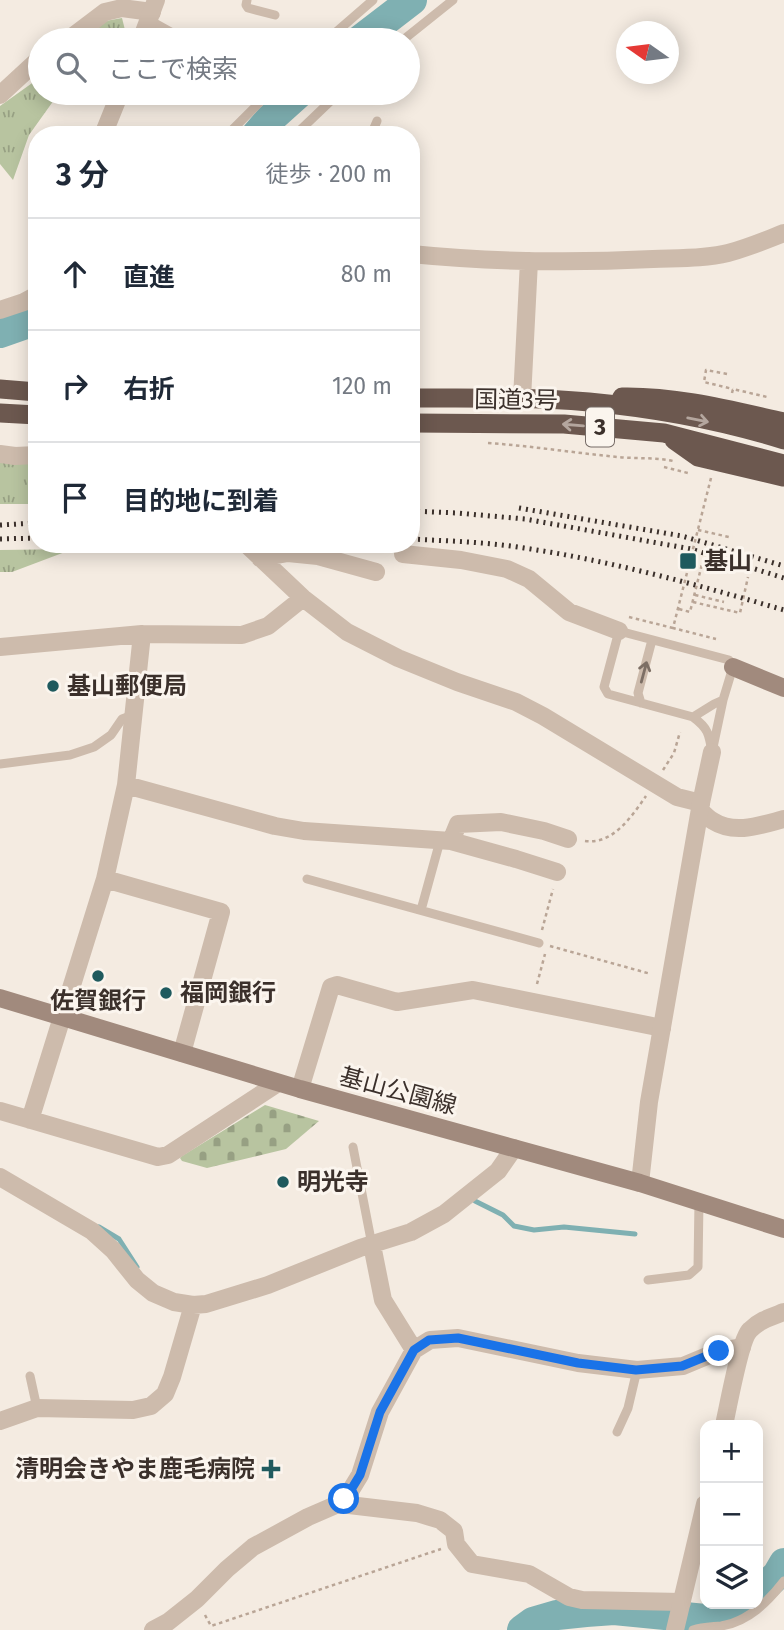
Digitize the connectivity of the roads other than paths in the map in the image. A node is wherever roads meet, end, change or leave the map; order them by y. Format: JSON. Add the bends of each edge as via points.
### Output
{"nodes":[{"id":1,"x":247,"y":0,"type":"edge"},
{"id":2,"x":373,"y":0,"type":"edge"},
{"id":3,"x":453,"y":0,"type":"edge"},
{"id":4,"x":152,"y":11,"type":"edge"},
{"id":5,"x":275,"y":15,"type":"dead end"},
{"id":6,"x":84,"y":28,"type":"edge"},
{"id":7,"x":146,"y":28,"type":"edge"},
{"id":8,"x":171,"y":28,"type":"edge"},
{"id":9,"x":341,"y":28,"type":"edge"},
{"id":10,"x":418,"y":28,"type":"edge"},
{"id":11,"x":28,"y":68,"type":"edge"},
{"id":12,"x":3,"y":88,"type":"edge"},
{"id":13,"x":115,"y":105,"type":"edge"},
{"id":14,"x":257,"y":105,"type":"edge"},
{"id":15,"x":326,"y":105,"type":"edge"},
{"id":16,"x":377,"y":121,"type":"dead end"},
{"id":17,"x":107,"y":126,"type":"edge"},
{"id":18,"x":236,"y":126,"type":"edge"},
{"id":19,"x":304,"y":126,"type":"edge"},
{"id":20,"x":376,"y":126,"type":"edge"},
{"id":21,"x":784,"y":233,"type":"edge"},
{"id":22,"x":420,"y":255,"type":"edge"},
{"id":23,"x":529,"y":261,"type":"junction"},
{"id":24,"x":28,"y":300,"type":"edge"},
{"id":25,"x":0,"y":310,"type":"edge"},
{"id":26,"x":0,"y":389,"type":"edge"},
{"id":27,"x":28,"y":391,"type":"edge"},
{"id":28,"x":420,"y":398,"type":"edge"},
{"id":29,"x":522,"y":399,"type":"junction"},
{"id":30,"x":590,"y":402,"type":"junction"},
{"id":31,"x":0,"y":413,"type":"edge"},
{"id":32,"x":28,"y":415,"type":"edge"},
{"id":33,"x":784,"y":422,"type":"edge"},
{"id":34,"x":420,"y":423,"type":"edge"},
{"id":35,"x":664,"y":433,"type":"junction"},
{"id":36,"x":784,"y":440,"type":"edge"},
{"id":37,"x":0,"y":454,"type":"edge"},
{"id":38,"x":28,"y":456,"type":"edge"},
{"id":39,"x":784,"y":464,"type":"edge"},
{"id":40,"x":784,"y":477,"type":"edge"},
{"id":41,"x":255,"y":553,"type":"edge"},
{"id":42,"x":403,"y":554,"type":"dead end"},
{"id":43,"x":260,"y":558,"type":"junction"},
{"id":44,"x":376,"y":572,"type":"dead end"},
{"id":45,"x":303,"y":598,"type":"junction"},
{"id":46,"x":620,"y":623,"type":"junction"},
{"id":47,"x":142,"y":634,"type":"junction"},
{"id":48,"x":652,"y":640,"type":"junction"},
{"id":49,"x":0,"y":647,"type":"edge"},
{"id":50,"x":733,"y":667,"type":"junction"},
{"id":51,"x":784,"y":688,"type":"edge"},
{"id":52,"x":723,"y":701,"type":"junction"},
{"id":53,"x":641,"y":703,"type":"junction"},
{"id":54,"x":133,"y":715,"type":"junction"},
{"id":55,"x":693,"y":717,"type":"junction"},
{"id":56,"x":712,"y":752,"type":"junction"},
{"id":57,"x":0,"y":764,"type":"edge"},
{"id":58,"x":126,"y":785,"type":"junction"},
{"id":59,"x":701,"y":807,"type":"junction"},
{"id":60,"x":784,"y":819,"type":"edge"},
{"id":61,"x":568,"y":839,"type":"road end"},
{"id":62,"x":446,"y":841,"type":"junction"},
{"id":63,"x":558,"y":872,"type":"road end"},
{"id":64,"x":106,"y":879,"type":"junction"},
{"id":65,"x":307,"y":879,"type":"dead end"},
{"id":66,"x":421,"y":911,"type":"junction"},
{"id":67,"x":539,"y":943,"type":"road end"},
{"id":68,"x":0,"y":998,"type":"edge"},
{"id":69,"x":62,"y":1016,"type":"junction"},
{"id":70,"x":662,"y":1028,"type":"junction"},
{"id":71,"x":182,"y":1053,"type":"junction"},
{"id":72,"x":278,"y":1083,"type":"junction"},
{"id":73,"x":300,"y":1089,"type":"junction"},
{"id":74,"x":0,"y":1111,"type":"edge"},
{"id":75,"x":30,"y":1120,"type":"junction"},
{"id":76,"x":353,"y":1147,"type":"dead end"},
{"id":77,"x":514,"y":1148,"type":"junction"},
{"id":78,"x":0,"y":1177,"type":"edge"},
{"id":79,"x":640,"y":1183,"type":"junction"},
{"id":80,"x":699,"y":1202,"type":"junction"},
{"id":81,"x":784,"y":1229,"type":"edge"},
{"id":82,"x":372,"y":1245,"type":"junction"},
{"id":83,"x":648,"y":1280,"type":"dead end"},
{"id":84,"x":193,"y":1305,"type":"junction"},
{"id":85,"x":784,"y":1312,"type":"edge"},
{"id":86,"x":742,"y":1347,"type":"junction"},
{"id":87,"x":414,"y":1350,"type":"junction"},
{"id":88,"x":636,"y":1370,"type":"junction"},
{"id":89,"x":30,"y":1376,"type":"dead end"},
{"id":90,"x":37,"y":1408,"type":"junction"},
{"id":91,"x":725,"y":1420,"type":"edge"},
{"id":92,"x":0,"y":1421,"type":"edge"},
{"id":93,"x":617,"y":1432,"type":"dead end"},
{"id":94,"x":344,"y":1499,"type":"junction"},
{"id":95,"x":700,"y":1525,"type":"edge"},
{"id":96,"x":784,"y":1581,"type":"edge"},
{"id":97,"x":682,"y":1602,"type":"junction"},
{"id":98,"x":153,"y":1630,"type":"edge"},
{"id":99,"x":675,"y":1630,"type":"edge"},
{"id":100,"x":693,"y":1630,"type":"edge"}],
"edges":[{"from":1,"to":5,"type":"lane","via":[[248,8]]},
{"from":2,"to":9,"type":"lane"},
{"from":3,"to":10,"type":"lane"},
{"from":4,"to":6,"type":"street","via":[[122,8],[105,12]]},
{"from":4,"to":7,"type":"street"},
{"from":4,"to":8,"type":"lane"},
{"from":11,"to":12,"type":"street"},
{"from":13,"to":17,"type":"street"},
{"from":14,"to":18,"type":"lane"},
{"from":15,"to":19,"type":"lane"},
{"from":16,"to":20,"type":"lane"},
{"from":21,"to":23,"type":"street","via":[[711,256]]},
{"from":22,"to":23,"type":"street"},
{"from":23,"to":29,"type":"street"},
{"from":24,"to":25,"type":"street"},
{"from":26,"to":27,"type":"highway"},
{"from":28,"to":29,"type":"highway","name":"国道3号","number":"3"},
{"from":29,"to":30,"type":"highway","name":"国道3号","number":"3"},
{"from":30,"to":33,"type":"highway","via":[[650,396]]},
{"from":30,"to":36,"type":"highway","name":"国道3号","number":"3","one_way":true,"via":[[661,412]]},
{"from":31,"to":32,"type":"highway"},
{"from":35,"to":34,"type":"highway","name":"国道3号","number":"3","one_way":true,"via":[[564,424]]},
{"from":35,"to":39,"type":"highway","name":"国道3号","number":"3"},
{"from":35,"to":40,"type":"highway","via":[[698,457]]},
{"from":37,"to":38,"type":"street"},
{"from":41,"to":43,"type":"street"},
{"from":42,"to":46,"type":"street","via":[[507,569],[529,579],[569,611]]},
{"from":43,"to":44,"type":"street","via":[[288,553],[318,556]]},
{"from":43,"to":45,"type":"street"},
{"from":45,"to":47,"type":"street","via":[[268,626],[242,635]]},
{"from":45,"to":59,"type":"street","via":[[347,632],[457,682],[516,702]]},
{"from":46,"to":48,"type":"lane"},
{"from":46,"to":53,"type":"lane","via":[[604,687],[608,694]]},
{"from":47,"to":49,"type":"street"},
{"from":47,"to":54,"type":"street"},
{"from":48,"to":50,"type":"lane","via":[[729,660]]},
{"from":53,"to":48,"type":"lane","one_way":true,"via":[[638,693]]},
{"from":50,"to":51,"type":"main road"},
{"from":50,"to":52,"type":"lane"},
{"from":52,"to":55,"type":"lane"},
{"from":52,"to":56,"type":"lane"},
{"from":53,"to":55,"type":"lane"},
{"from":54,"to":57,"type":"lane","via":[[122,719],[111,735],[94,747],[70,755]]},
{"from":54,"to":58,"type":"street"},
{"from":55,"to":56,"type":"lane","via":[[708,732]]},
{"from":56,"to":59,"type":"street"},
{"from":58,"to":62,"type":"street","via":[[275,826]]},
{"from":58,"to":64,"type":"street"},
{"from":59,"to":60,"type":"street","via":[[713,822],[729,827],[748,828]]},
{"from":59,"to":70,"type":"street"},
{"from":61,"to":62,"type":"street","via":[[501,822],[458,824]]},
{"from":62,"to":63,"type":"street"},
{"from":62,"to":66,"type":"lane"},
{"from":64,"to":69,"type":"street"},
{"from":64,"to":71,"type":"street","via":[[221,912]]},
{"from":65,"to":66,"type":"lane"},
{"from":66,"to":67,"type":"lane"},
{"from":68,"to":69,"type":"main road","name":"基山公園線"},
{"from":69,"to":71,"type":"main road","name":"基山公園線"},
{"from":69,"to":75,"type":"street"},
{"from":70,"to":73,"type":"street","via":[[473,990],[397,1002],[337,985],[331,987]]},
{"from":70,"to":79,"type":"street"},
{"from":71,"to":72,"type":"main road","name":"基山公園線"},
{"from":72,"to":73,"type":"main road","name":"基山公園線"},
{"from":72,"to":75,"type":"street","via":[[168,1155],[158,1157]]},
{"from":73,"to":77,"type":"main road","name":"基山公園線"},
{"from":74,"to":75,"type":"street"},
{"from":76,"to":82,"type":"lane"},
{"from":77,"to":79,"type":"main road","name":"基山公園線"},
{"from":77,"to":82,"type":"street","via":[[498,1171],[444,1214]]},
{"from":78,"to":84,"type":"street","via":[[92,1231],[153,1293]]},
{"from":79,"to":80,"type":"main road","name":"基山公園線"},
{"from":80,"to":81,"type":"main road","name":"基山公園線"},
{"from":80,"to":83,"type":"lane","via":[[698,1267],[689,1275]]},
{"from":82,"to":84,"type":"street","via":[[268,1285]]},
{"from":82,"to":87,"type":"street","via":[[383,1300]]},
{"from":84,"to":90,"type":"street","via":[[169,1386],[150,1406],[133,1410]]},
{"from":85,"to":86,"type":"street","via":[[747,1332]]},
{"from":86,"to":88,"type":"street","via":[[682,1366]]},
{"from":86,"to":91,"type":"street"},
{"from":87,"to":88,"type":"street","via":[[429,1340],[458,1338]]},
{"from":87,"to":94,"type":"street","via":[[380,1412],[360,1475]]},
{"from":88,"to":93,"type":"lane"},
{"from":89,"to":90,"type":"lane"},
{"from":90,"to":92,"type":"street"},
{"from":94,"to":97,"type":"street","via":[[349,1505],[440,1520],[454,1531],[456,1544],[472,1563],[529,1574],[569,1597]]},
{"from":94,"to":98,"type":"street","via":[[253,1547],[197,1599]]},
{"from":95,"to":97,"type":"street"},
{"from":96,"to":100,"type":"lane","via":[[746,1618]]},
{"from":97,"to":99,"type":"street"}]}
